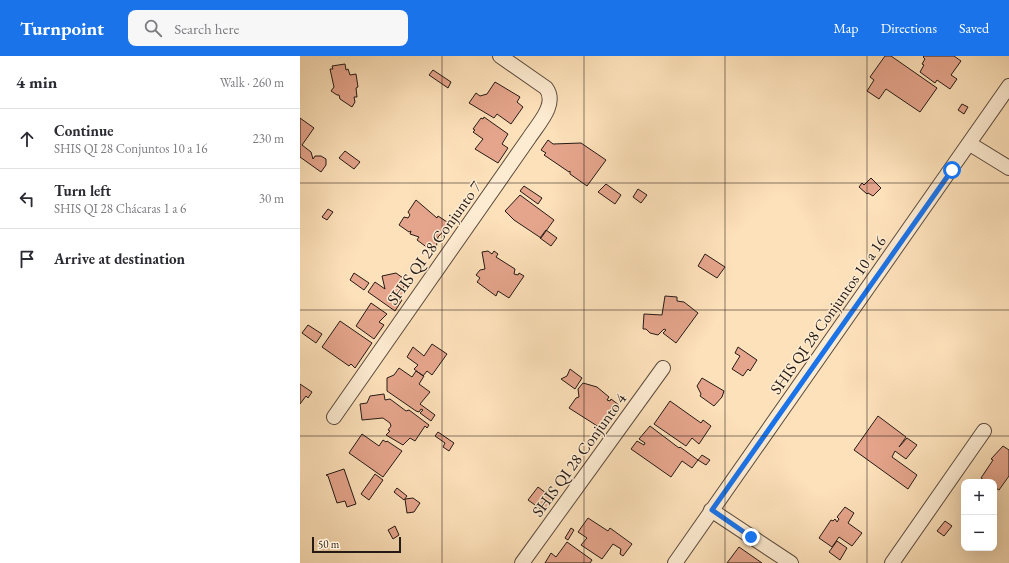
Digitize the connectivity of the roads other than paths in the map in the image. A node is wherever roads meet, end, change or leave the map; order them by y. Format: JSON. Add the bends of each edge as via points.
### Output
{"nodes":[{"id":1,"x":500,"y":56,"type":"edge"},
{"id":2,"x":1009,"y":86,"type":"edge"},
{"id":3,"x":970,"y":144,"type":"junction"},
{"id":4,"x":1008,"y":164,"type":"edge"},
{"id":5,"x":663,"y":368,"type":"dead end"},
{"id":6,"x":334,"y":417,"type":"dead end"},
{"id":7,"x":984,"y":431,"type":"dead end"},
{"id":8,"x":712,"y":510,"type":"junction"},
{"id":9,"x":522,"y":563,"type":"edge"},
{"id":10,"x":675,"y":563,"type":"edge"},
{"id":11,"x":791,"y":563,"type":"edge"},
{"id":12,"x":892,"y":563,"type":"edge"}],
"edges":[{"from":1,"to":6,"type":"street","name":"SHIS QI 28 Conjunto 7","via":[[549,92],[551,99],[545,114]]},
{"from":2,"to":3,"type":"street","name":"SHIS QI 28 Conjuntos 10 a 16"},
{"from":3,"to":4,"type":"street"},
{"from":3,"to":8,"type":"street","name":"SHIS QI 28 Conjuntos 10 a 16"},
{"from":5,"to":9,"type":"street","name":"SHIS QI 28 Conjunto 4"},
{"from":7,"to":12,"type":"street"},
{"from":8,"to":10,"type":"street","name":"SHIS QI 28 Conjuntos 10 a 16"},
{"from":8,"to":11,"type":"street"}]}
